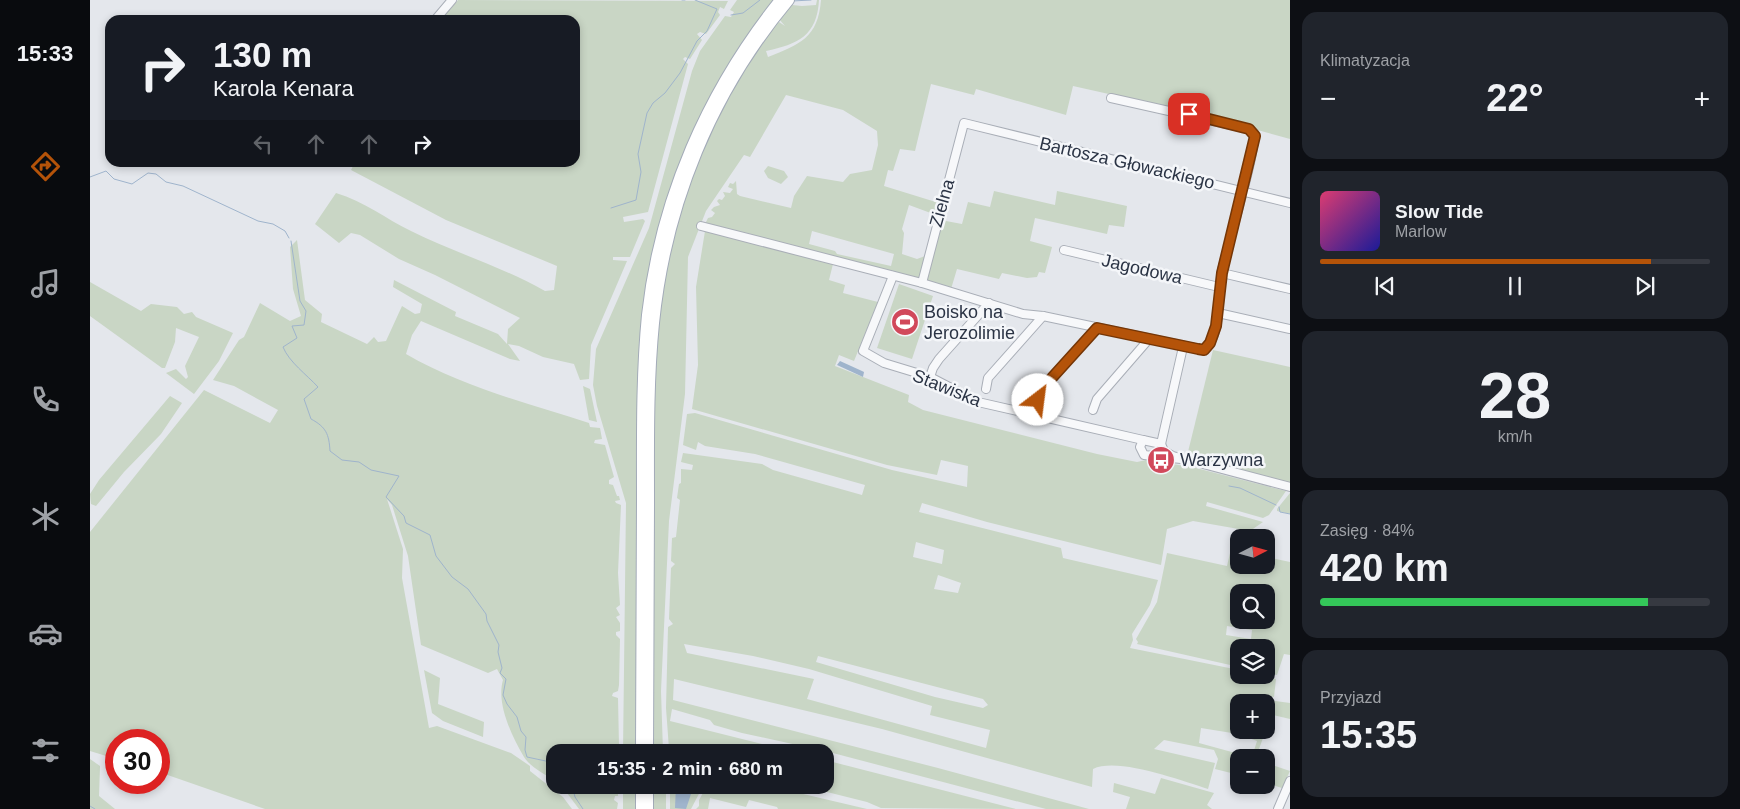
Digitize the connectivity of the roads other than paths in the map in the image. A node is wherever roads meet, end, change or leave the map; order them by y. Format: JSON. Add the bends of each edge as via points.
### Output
{"nodes":[{"id":1,"x":452,"y":0,"type":"edge"},
{"id":2,"x":780,"y":0,"type":"edge"},
{"id":3,"x":789,"y":0,"type":"edge"},
{"id":4,"x":773,"y":14,"type":"junction"},
{"id":5,"x":439,"y":15,"type":"edge"},
{"id":6,"x":1111,"y":98,"type":"dead end"},
{"id":7,"x":964,"y":123,"type":"joint"},
{"id":8,"x":1242,"y":190,"type":"junction"},
{"id":9,"x":1290,"y":203,"type":"edge"},
{"id":10,"x":701,"y":226,"type":"dead end"},
{"id":11,"x":1064,"y":250,"type":"dead end"},
{"id":12,"x":1222,"y":273,"type":"junction"},
{"id":13,"x":893,"y":276,"type":"junction"},
{"id":14,"x":922,"y":282,"type":"junction"},
{"id":15,"x":1220,"y":287,"type":"junction"},
{"id":16,"x":1290,"y":289,"type":"edge"},
{"id":17,"x":989,"y":303,"type":"junction"},
{"id":18,"x":1218,"y":313,"type":"junction"},
{"id":19,"x":1043,"y":316,"type":"junction"},
{"id":20,"x":1097,"y":328,"type":"junction"},
{"id":21,"x":1290,"y":329,"type":"edge"},
{"id":22,"x":1149,"y":339,"type":"junction"},
{"id":23,"x":1183,"y":347,"type":"junction"},
{"id":24,"x":930,"y":377,"type":"junction"},
{"id":25,"x":986,"y":389,"type":"dead end"},
{"id":26,"x":1038,"y":400,"type":"dead end"},
{"id":27,"x":1093,"y":410,"type":"dead end"},
{"id":28,"x":1143,"y":440,"type":"junction"},
{"id":29,"x":1161,"y":444,"type":"junction"},
{"id":30,"x":1181,"y":459,"type":"junction"},
{"id":31,"x":1290,"y":487,"type":"edge"},
{"id":32,"x":641,"y":744,"type":"edge"},
{"id":33,"x":648,"y":744,"type":"edge"},
{"id":34,"x":1290,"y":780,"type":"edge"},
{"id":35,"x":641,"y":794,"type":"edge"},
{"id":36,"x":648,"y":794,"type":"edge"},
{"id":37,"x":641,"y":809,"type":"edge"},
{"id":38,"x":648,"y":809,"type":"edge"},
{"id":39,"x":1278,"y":809,"type":"edge"}],
"edges":[{"from":1,"to":5,"type":"street"},
{"from":2,"to":4,"type":"main road"},
{"from":3,"to":4,"type":"main road"},
{"from":4,"to":32,"type":"main road","via":[[727,76],[696,135],[669,209],[654,270],[643,380]]},
{"from":4,"to":33,"type":"main road","via":[[730,84],[701,141],[677,206],[660,277],[650,393]]},
{"from":6,"to":8,"type":"street","via":[[1252,130],[1255,140]]},
{"from":7,"to":8,"type":"street","name":"Bartosza Głowackiego"},
{"from":7,"to":14,"type":"street","name":"Zielna"},
{"from":8,"to":9,"type":"street","name":"Bartosza Głowackiego"},
{"from":8,"to":12,"type":"street"},
{"from":10,"to":13,"type":"street"},
{"from":11,"to":15,"type":"street","name":"Jagodowa"},
{"from":12,"to":15,"type":"street"},
{"from":12,"to":16,"type":"street"},
{"from":13,"to":14,"type":"street"},
{"from":13,"to":24,"type":"street","name":"Stawiska","via":[[863,351],[884,363]]},
{"from":14,"to":17,"type":"street"},
{"from":15,"to":18,"type":"street"},
{"from":17,"to":19,"type":"street","via":[[1023,314]]},
{"from":17,"to":24,"type":"street","via":[[936,364]]},
{"from":18,"to":21,"type":"street"},
{"from":18,"to":23,"type":"street","via":[[1213,336],[1204,350]]},
{"from":19,"to":20,"type":"street"},
{"from":19,"to":25,"type":"street","via":[[988,378]]},
{"from":20,"to":22,"type":"street"},
{"from":20,"to":26,"type":"street","via":[[1040,391]]},
{"from":22,"to":23,"type":"street"},
{"from":22,"to":27,"type":"street","via":[[1097,399]]},
{"from":23,"to":29,"type":"street"},
{"from":24,"to":28,"type":"street","name":"Stawiska","via":[[978,402]]},
{"from":28,"to":29,"type":"street","name":"Stawiska"},
{"from":28,"to":30,"type":"street","name":"Stawiska","via":[[1140,447],[1144,455]]},
{"from":29,"to":30,"type":"street","name":"Stawiska","via":[[1164,451]]},
{"from":30,"to":31,"type":"street","name":"Stawiska"},
{"from":34,"to":39,"type":"street"},
{"from":35,"to":37,"type":"main road"},
{"from":36,"to":38,"type":"main road"}]}
